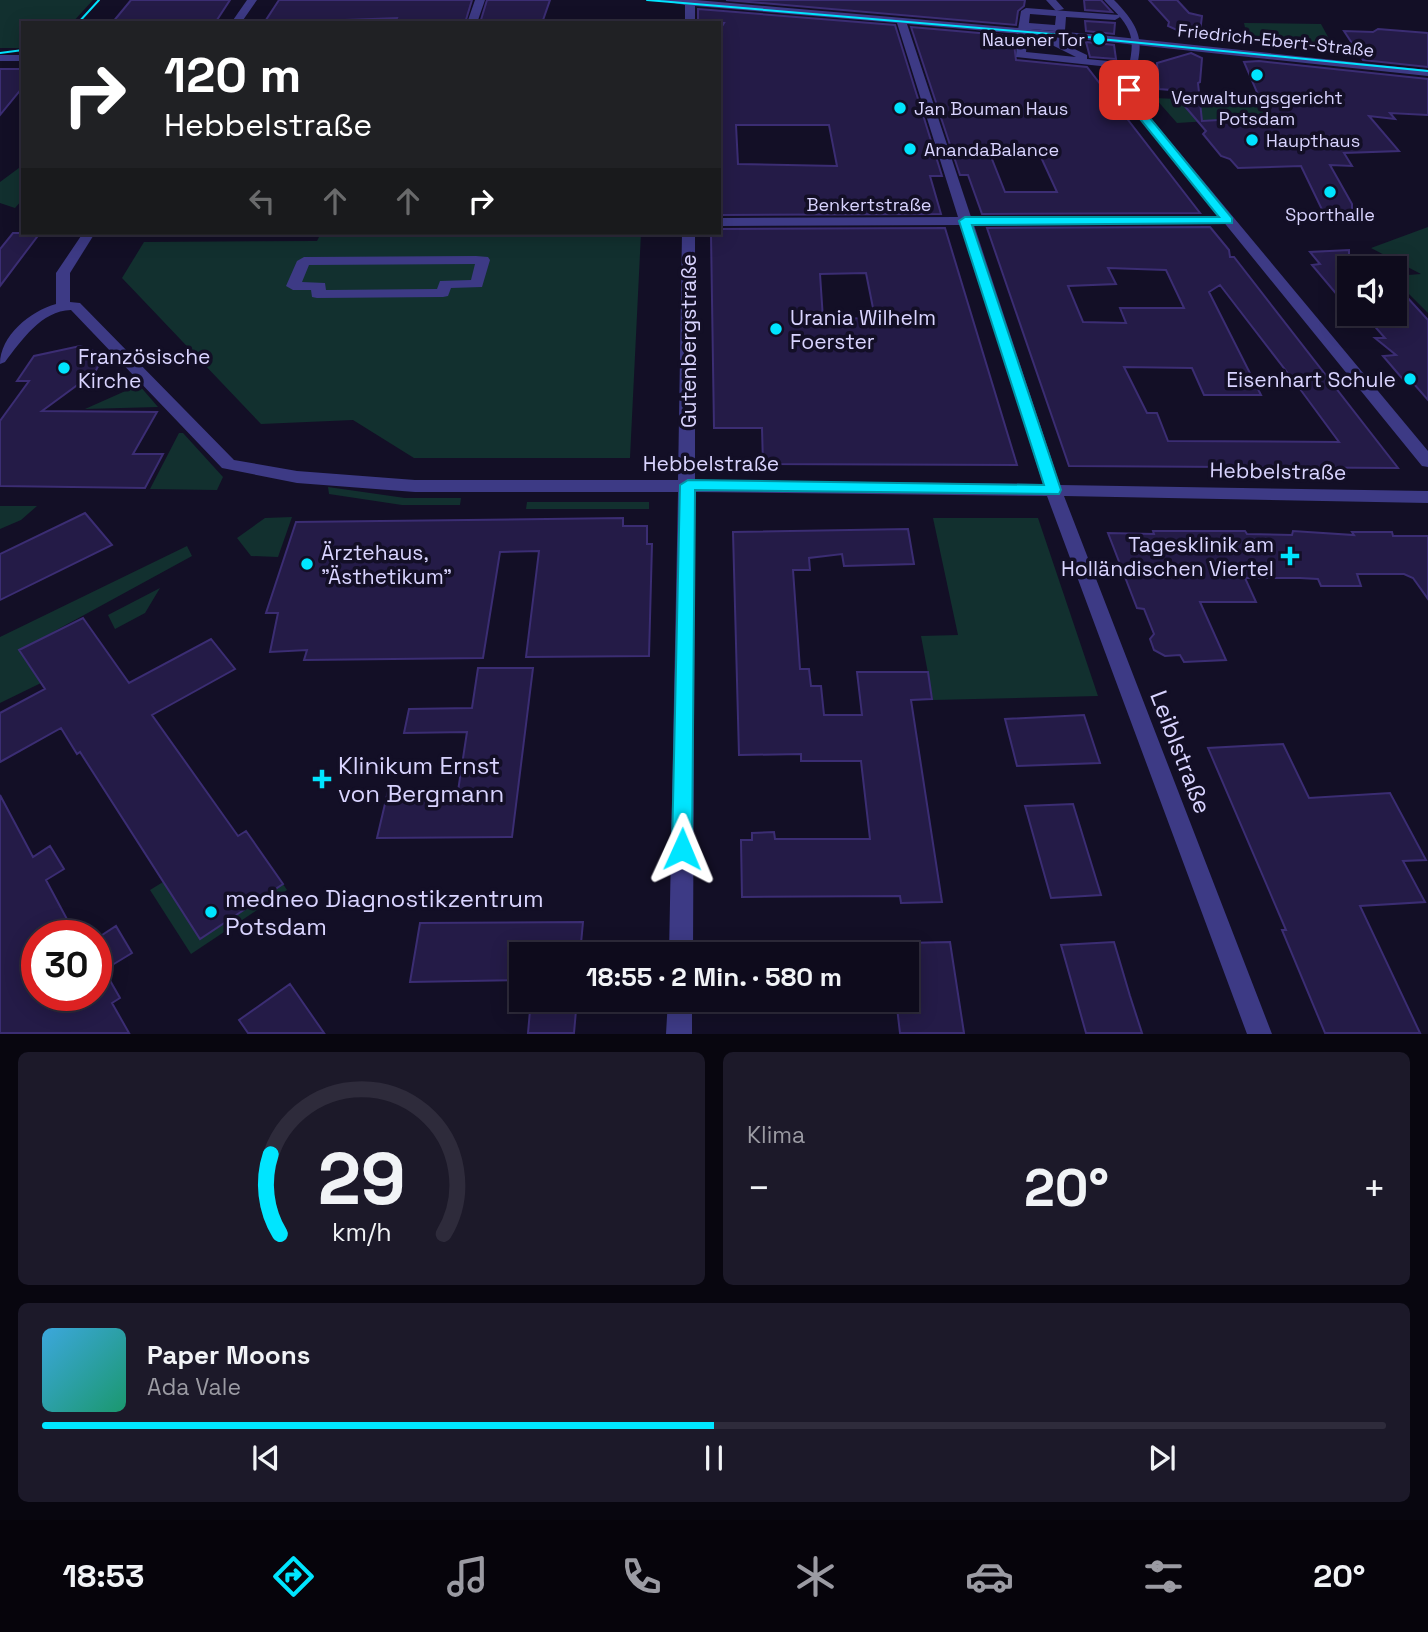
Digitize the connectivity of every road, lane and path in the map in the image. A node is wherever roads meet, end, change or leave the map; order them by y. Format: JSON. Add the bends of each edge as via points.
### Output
{"nodes":[{"id":1,"x":252,"y":0,"type":"edge"},
{"id":2,"x":480,"y":0,"type":"edge"},
{"id":3,"x":663,"y":0,"type":"edge"},
{"id":4,"x":1109,"y":0,"type":"edge"},
{"id":5,"x":690,"y":1,"type":"edge"},
{"id":6,"x":1055,"y":9,"type":"edge"},
{"id":7,"x":1115,"y":17,"type":"dead end"},
{"id":8,"x":237,"y":21,"type":"edge"},
{"id":9,"x":473,"y":21,"type":"edge"},
{"id":10,"x":690,"y":21,"type":"edge"},
{"id":11,"x":901,"y":21,"type":"junction"},
{"id":12,"x":1022,"y":32,"type":"junction"},
{"id":13,"x":1059,"y":35,"type":"junction"},
{"id":14,"x":1136,"y":41,"type":"junction"},
{"id":15,"x":0,"y":58,"type":"edge"},
{"id":16,"x":21,"y":58,"type":"edge"},
{"id":17,"x":1091,"y":64,"type":"junction"},
{"id":18,"x":1119,"y":65,"type":"dead end"},
{"id":19,"x":1428,"y":67,"type":"edge"},
{"id":20,"x":1428,"y":73,"type":"edge"},
{"id":21,"x":1228,"y":220,"type":"junction"},
{"id":22,"x":965,"y":221,"type":"junction"},
{"id":23,"x":721,"y":222,"type":"edge"},
{"id":24,"x":88,"y":235,"type":"edge"},
{"id":25,"x":688,"y":235,"type":"edge"},
{"id":26,"x":476,"y":260,"type":"joint"},
{"id":27,"x":63,"y":306,"type":"junction"},
{"id":28,"x":0,"y":359,"type":"edge"},
{"id":29,"x":1428,"y":462,"type":"edge"},
{"id":30,"x":688,"y":485,"type":"junction"},
{"id":31,"x":1053,"y":490,"type":"junction"},
{"id":32,"x":1428,"y":497,"type":"edge"},
{"id":33,"x":681,"y":942,"type":"edge"},
{"id":34,"x":680,"y":1012,"type":"edge"},
{"id":35,"x":679,"y":1034,"type":"edge"},
{"id":36,"x":1260,"y":1034,"type":"edge"}],
"edges":[{"from":1,"to":8,"type":"street"},
{"from":2,"to":9,"type":"street"},
{"from":3,"to":5,"type":"street","name":"Friedrich-Ebert-Straße"},
{"from":4,"to":14,"type":"street","via":[[1125,17]]},
{"from":5,"to":10,"type":"street"},
{"from":5,"to":11,"type":"street","name":"Friedrich-Ebert-Straße"},
{"from":6,"to":7,"type":"street"},
{"from":6,"to":12,"type":"street","via":[[1026,11]]},
{"from":6,"to":13,"type":"street"},
{"from":11,"to":12,"type":"street","name":"Friedrich-Ebert-Straße"},
{"from":11,"to":22,"type":"street","name":"Leiblstraße"},
{"from":12,"to":13,"type":"street","name":"Friedrich-Ebert-Straße"},
{"from":12,"to":17,"type":"street","name":"Friedrich-Ebert-Straße","via":[[1020,55]]},
{"from":13,"to":14,"type":"street","name":"Friedrich-Ebert-Straße"},
{"from":13,"to":17,"type":"street","name":"Friedrich-Ebert-Straße"},
{"from":14,"to":19,"type":"street","name":"Friedrich-Ebert-Straße"},
{"from":14,"to":20,"type":"street","name":"Friedrich-Ebert-Straße"},
{"from":14,"to":21,"type":"street","via":[[1128,76],[1135,106]]},
{"from":15,"to":16,"type":"street"},
{"from":17,"to":18,"type":"street","name":"Friedrich-Ebert-Straße"},
{"from":21,"to":22,"type":"street","name":"Benkertstraße"},
{"from":21,"to":29,"type":"street"},
{"from":22,"to":23,"type":"street","name":"Benkertstraße"},
{"from":22,"to":31,"type":"street","name":"Leiblstraße"},
{"from":24,"to":27,"type":"street","via":[[62,273]]},
{"from":25,"to":30,"type":"street","name":"Gutenbergstraße"},
{"from":26,"to":26,"type":"street","via":[[483,260],[477,284],[445,284],[443,293],[317,294],[320,286],[293,286],[304,261]]},
{"from":27,"to":28,"type":"street","via":[[38,316]]},
{"from":27,"to":30,"type":"street","name":"Hebbelstraße","via":[[82,310],[228,464],[261,474],[415,486]]},
{"from":30,"to":31,"type":"street","name":"Hebbelstraße"},
{"from":30,"to":33,"type":"street","name":"Gutenbergstraße"},
{"from":31,"to":32,"type":"street","name":"Hebbelstraße"},
{"from":31,"to":36,"type":"street","name":"Leiblstraße"},
{"from":34,"to":35,"type":"street"}]}
